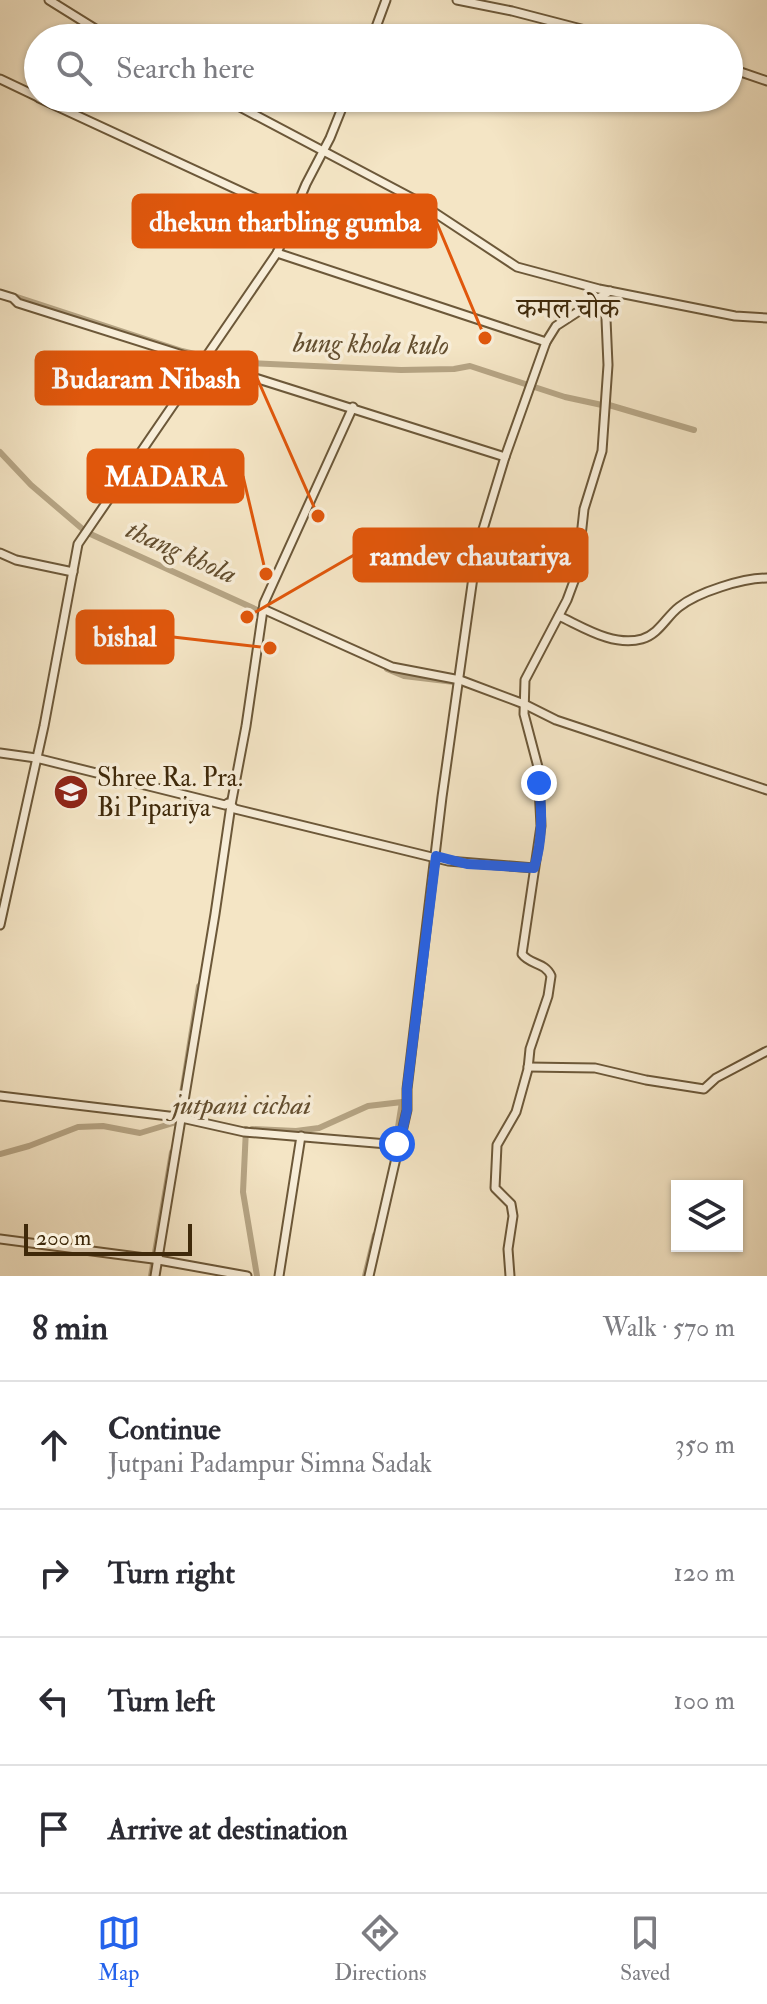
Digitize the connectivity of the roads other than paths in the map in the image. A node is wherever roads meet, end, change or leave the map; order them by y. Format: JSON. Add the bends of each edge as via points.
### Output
{"nodes":[{"id":1,"x":49,"y":0,"type":"edge"},
{"id":2,"x":386,"y":0,"type":"edge"},
{"id":3,"x":457,"y":0,"type":"edge"},
{"id":4,"x":88,"y":24,"type":"edge"},
{"id":5,"x":377,"y":24,"type":"edge"},
{"id":6,"x":562,"y":24,"type":"edge"},
{"id":7,"x":743,"y":73,"type":"edge"},
{"id":8,"x":0,"y":79,"type":"edge"},
{"id":9,"x":767,"y":81,"type":"edge"},
{"id":10,"x":24,"y":91,"type":"edge"},
{"id":11,"x":69,"y":112,"type":"edge"},
{"id":12,"x":250,"y":112,"type":"edge"},
{"id":13,"x":340,"y":112,"type":"edge"},
{"id":14,"x":325,"y":151,"type":"junction"},
{"id":15,"x":292,"y":215,"type":"junction"},
{"id":16,"x":277,"y":253,"type":"junction"},
{"id":17,"x":610,"y":291,"type":"junction"},
{"id":18,"x":0,"y":294,"type":"edge"},
{"id":19,"x":600,"y":297,"type":"junction"},
{"id":20,"x":767,"y":318,"type":"edge"},
{"id":21,"x":546,"y":342,"type":"junction"},
{"id":22,"x":205,"y":358,"type":"junction"},
{"id":23,"x":353,"y":407,"type":"junction"},
{"id":24,"x":505,"y":457,"type":"junction"},
{"id":25,"x":0,"y":553,"type":"edge"},
{"id":26,"x":73,"y":572,"type":"junction"},
{"id":27,"x":767,"y":578,"type":"edge"},
{"id":28,"x":263,"y":612,"type":"junction"},
{"id":29,"x":559,"y":616,"type":"junction"},
{"id":30,"x":460,"y":680,"type":"junction"},
{"id":31,"x":524,"y":704,"type":"junction"},
{"id":32,"x":0,"y":753,"type":"edge"},
{"id":33,"x":36,"y":758,"type":"junction"},
{"id":34,"x":767,"y":790,"type":"edge"},
{"id":35,"x":230,"y":804,"type":"junction"},
{"id":36,"x":432,"y":856,"type":"junction"},
{"id":37,"x":534,"y":868,"type":"junction"},
{"id":38,"x":0,"y":925,"type":"edge"},
{"id":39,"x":767,"y":1051,"type":"edge"},
{"id":40,"x":528,"y":1067,"type":"junction"},
{"id":41,"x":0,"y":1096,"type":"edge"},
{"id":42,"x":179,"y":1118,"type":"junction"},
{"id":43,"x":301,"y":1136,"type":"junction"},
{"id":44,"x":399,"y":1145,"type":"junction"},
{"id":45,"x":0,"y":1239,"type":"edge"},
{"id":46,"x":157,"y":1260,"type":"junction"},
{"id":47,"x":155,"y":1276,"type":"edge"},
{"id":48,"x":247,"y":1276,"type":"edge"},
{"id":49,"x":279,"y":1276,"type":"edge"},
{"id":50,"x":369,"y":1276,"type":"edge"},
{"id":51,"x":510,"y":1276,"type":"edge"}],
"edges":[{"from":1,"to":4,"type":"street"},
{"from":2,"to":5,"type":"street"},
{"from":3,"to":6,"type":"street"},
{"from":7,"to":9,"type":"street"},
{"from":8,"to":10,"type":"street"},
{"from":11,"to":15,"type":"street"},
{"from":12,"to":14,"type":"street"},
{"from":13,"to":14,"type":"street"},
{"from":14,"to":15,"type":"street"},
{"from":14,"to":17,"type":"street","via":[[414,199],[517,267]]},
{"from":15,"to":16,"type":"street"},
{"from":16,"to":21,"type":"street"},
{"from":16,"to":22,"type":"street"},
{"from":17,"to":19,"type":"street"},
{"from":17,"to":20,"type":"street"},
{"from":18,"to":22,"type":"street"},
{"from":19,"to":21,"type":"street","via":[[556,326]]},
{"from":19,"to":29,"type":"street","via":[[608,365],[602,451],[586,500],[577,573]]},
{"from":21,"to":24,"type":"street"},
{"from":22,"to":23,"type":"street"},
{"from":22,"to":26,"type":"street","via":[[78,544]]},
{"from":23,"to":24,"type":"street"},
{"from":23,"to":28,"type":"street"},
{"from":24,"to":30,"type":"street","via":[[477,549]]},
{"from":25,"to":26,"type":"street"},
{"from":26,"to":33,"type":"street"},
{"from":27,"to":29,"type":"street","via":[[726,585],[680,606],[640,640],[602,636]]},
{"from":28,"to":30,"type":"street","via":[[392,667]]},
{"from":28,"to":35,"type":"street"},
{"from":29,"to":31,"type":"street","via":[[525,680]]},
{"from":30,"to":31,"type":"street"},
{"from":30,"to":36,"type":"street"},
{"from":31,"to":34,"type":"street","via":[[556,720]]},
{"from":31,"to":37,"type":"street","via":[[541,799]]},
{"from":32,"to":33,"type":"street"},
{"from":33,"to":35,"type":"street"},
{"from":33,"to":38,"type":"street"},
{"from":35,"to":36,"type":"street"},
{"from":35,"to":42,"type":"street"},
{"from":36,"to":37,"type":"street"},
{"from":36,"to":44,"type":"street"},
{"from":37,"to":40,"type":"street","via":[[522,954],[551,976]]},
{"from":39,"to":40,"type":"street","via":[[704,1089],[595,1068]]},
{"from":40,"to":51,"type":"street","via":[[516,1112],[497,1145],[495,1188],[511,1204],[513,1216]]},
{"from":41,"to":42,"type":"street"},
{"from":42,"to":43,"type":"street"},
{"from":42,"to":46,"type":"street"},
{"from":43,"to":44,"type":"street"},
{"from":43,"to":49,"type":"street"},
{"from":44,"to":50,"type":"street"},
{"from":45,"to":46,"type":"street"},
{"from":46,"to":47,"type":"street"},
{"from":46,"to":48,"type":"street"}]}
